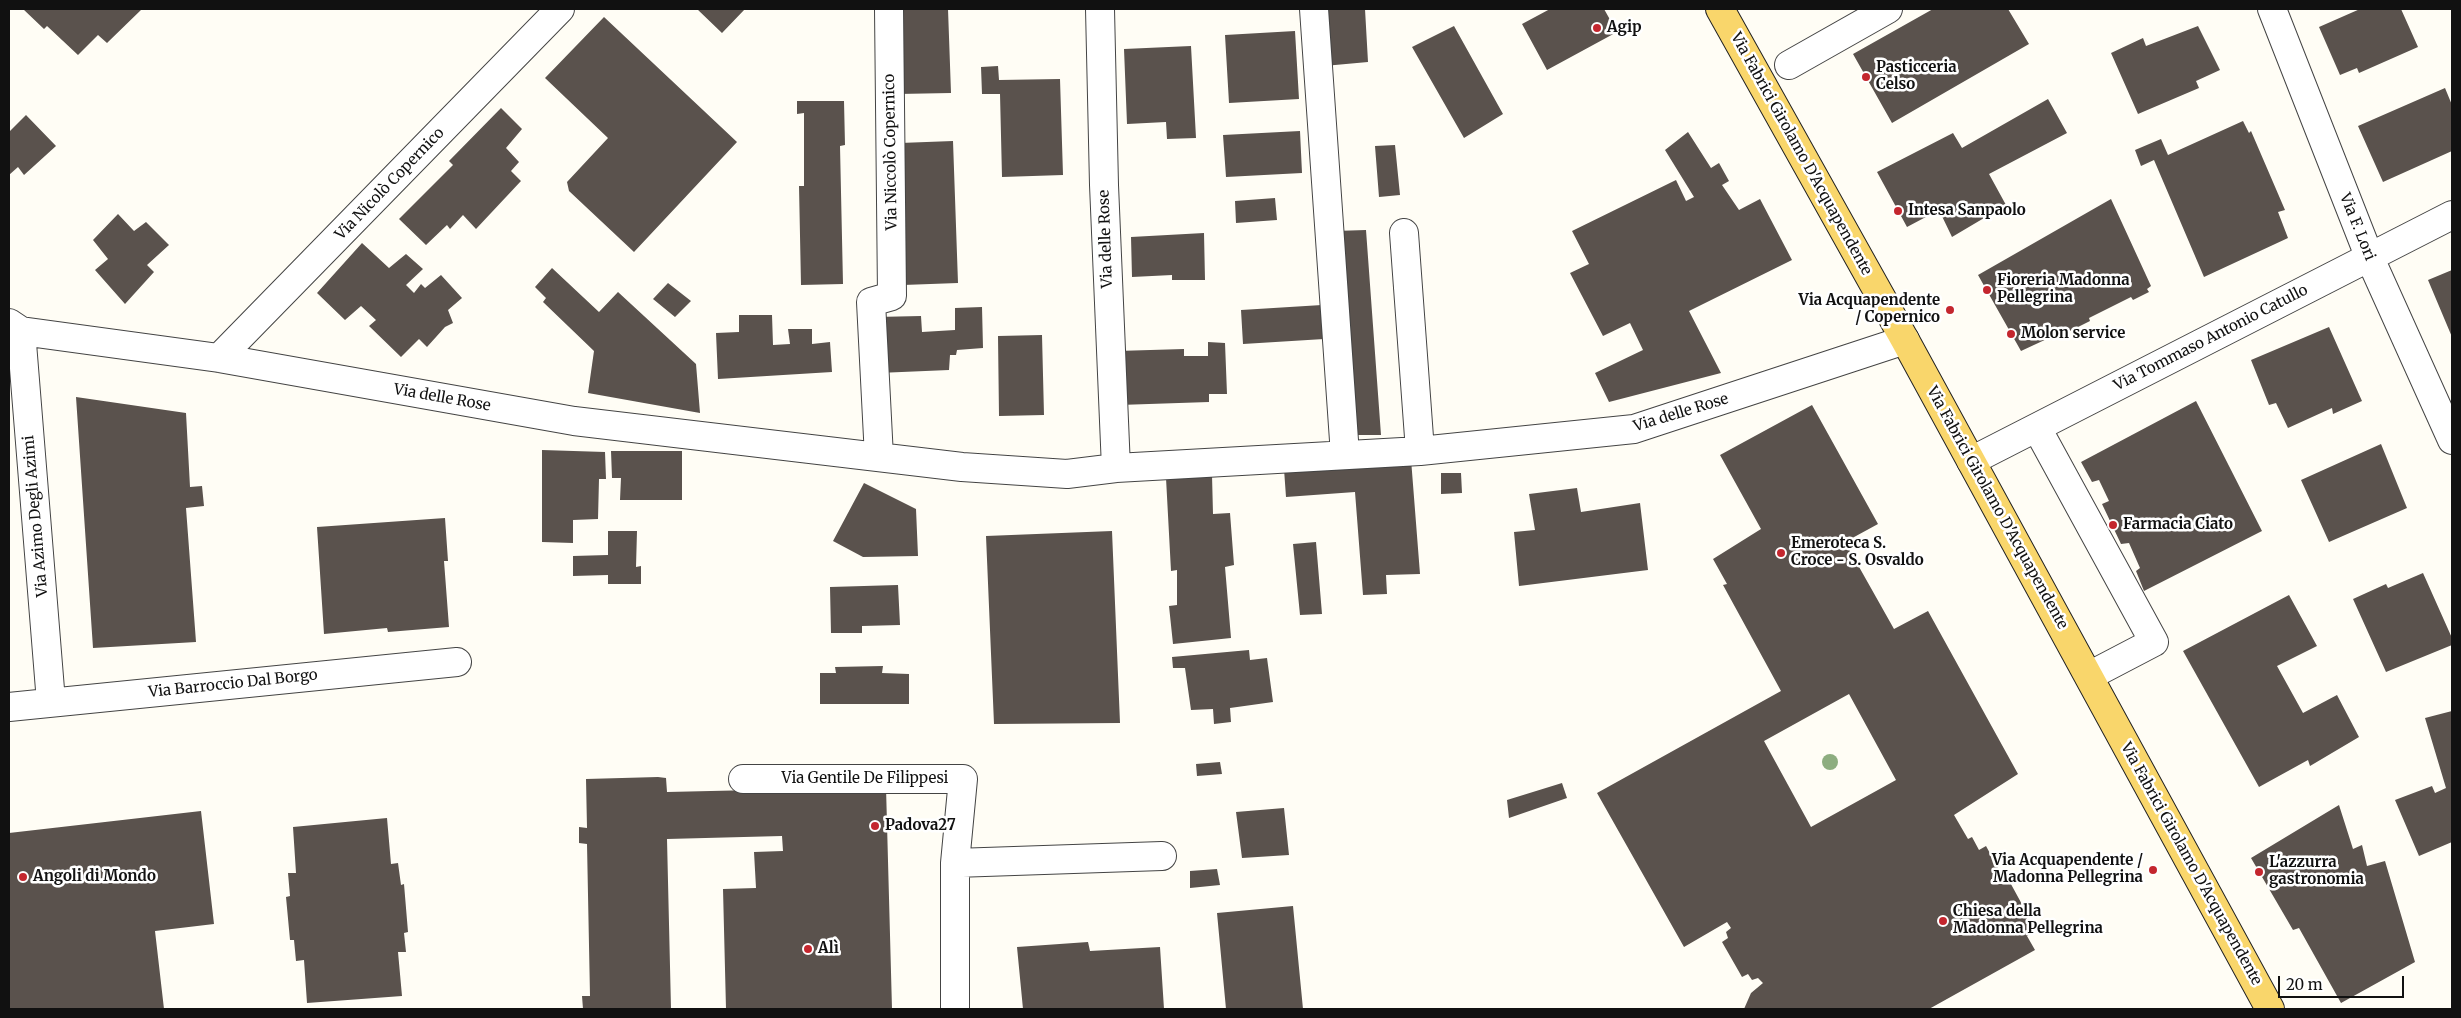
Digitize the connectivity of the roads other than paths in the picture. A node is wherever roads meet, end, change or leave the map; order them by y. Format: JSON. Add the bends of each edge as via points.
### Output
{"nodes":[{"id":1,"x":560,"y":9,"type":"edge"},
{"id":2,"x":889,"y":9,"type":"edge"},
{"id":3,"x":1100,"y":9,"type":"edge"},
{"id":4,"x":1314,"y":9,"type":"edge"},
{"id":5,"x":1720,"y":9,"type":"edge"},
{"id":6,"x":1888,"y":9,"type":"edge"},
{"id":7,"x":2272,"y":9,"type":"edge"},
{"id":8,"x":1790,"y":65,"type":"dead end"},
{"id":9,"x":2452,"y":216,"type":"edge"},
{"id":10,"x":1404,"y":233,"type":"dead end"},
{"id":11,"x":2369,"y":256,"type":"junction"},
{"id":12,"x":15,"y":327,"type":"edge"},
{"id":13,"x":1905,"y":340,"type":"junction"},
{"id":14,"x":219,"y":358,"type":"junction"},
{"id":15,"x":2037,"y":428,"type":"junction"},
{"id":16,"x":2452,"y":440,"type":"edge"},
{"id":17,"x":1420,"y":452,"type":"junction"},
{"id":18,"x":1345,"y":455,"type":"junction"},
{"id":19,"x":879,"y":457,"type":"junction"},
{"id":20,"x":1971,"y":461,"type":"junction"},
{"id":21,"x":1116,"y":468,"type":"junction"},
{"id":22,"x":457,"y":662,"type":"dead end"},
{"id":23,"x":2089,"y":676,"type":"junction"},
{"id":24,"x":51,"y":702,"type":"junction"},
{"id":25,"x":9,"y":708,"type":"edge"},
{"id":26,"x":744,"y":779,"type":"dead end"},
{"id":27,"x":1162,"y":856,"type":"dead end"},
{"id":28,"x":955,"y":862,"type":"junction"},
{"id":29,"x":955,"y":1009,"type":"edge"},
{"id":30,"x":2270,"y":1009,"type":"edge"}],
"edges":[{"from":1,"to":14,"type":"street","name":"Via Nicolò Copernico"},
{"from":2,"to":19,"type":"street","name":"Via Niccolò Copernico","via":[[892,296],[871,302]]},
{"from":3,"to":21,"type":"street","name":"Via delle Rose"},
{"from":4,"to":18,"type":"street"},
{"from":5,"to":13,"type":"main road","name":"Via Fabrici Girolamo D'Acquapendente"},
{"from":6,"to":8,"type":"street"},
{"from":7,"to":11,"type":"street","name":"Via F. Lori"},
{"from":9,"to":11,"type":"street","name":"Via Tommaso Antonio Catullo"},
{"from":10,"to":17,"type":"street"},
{"from":11,"to":15,"type":"street","name":"Via Tommaso Antonio Catullo"},
{"from":11,"to":16,"type":"street","name":"Via F. Lori"},
{"from":12,"to":14,"type":"street","name":"Via delle Rose"},
{"from":12,"to":24,"type":"street","name":"Via Azimo Degli Azimi"},
{"from":13,"to":17,"type":"street","name":"Via delle Rose","via":[[1634,429]]},
{"from":13,"to":20,"type":"main road","name":"Via Fabrici Girolamo D'Acquapendente"},
{"from":14,"to":19,"type":"street","name":"Via delle Rose","via":[[574,421]]},
{"from":15,"to":20,"type":"street","name":"Via Tommaso Antonio Catullo"},
{"from":15,"to":23,"type":"street","via":[[2154,642]]},
{"from":17,"to":18,"type":"street","name":"Via delle Rose"},
{"from":18,"to":21,"type":"street","name":"Via delle Rose"},
{"from":19,"to":21,"type":"street","name":"Via delle Rose","via":[[1067,474]]},
{"from":20,"to":23,"type":"main road","name":"Via Fabrici Girolamo D'Acquapendente"},
{"from":22,"to":24,"type":"street","name":"Via Barroccio Dal Borgo"},
{"from":23,"to":30,"type":"main road","name":"Via Fabrici Girolamo D'Acquapendente"},
{"from":24,"to":25,"type":"street","name":"Via Barroccio Dal Borgo"},
{"from":26,"to":28,"type":"street","name":"Via Gentile De Filippesi","via":[[963,779]]},
{"from":27,"to":28,"type":"street"},
{"from":28,"to":29,"type":"street","name":"Via Gentile De Filippesi"}]}
